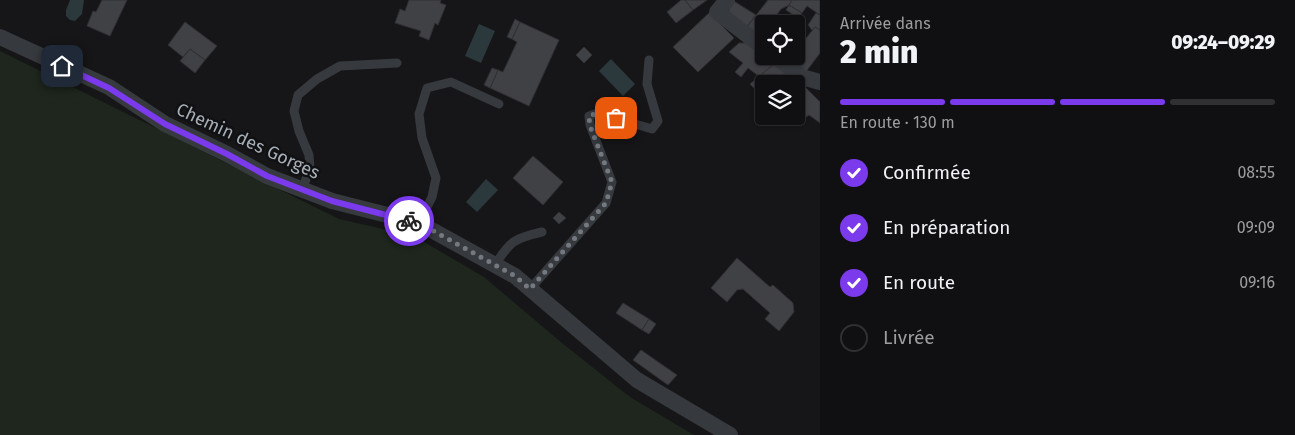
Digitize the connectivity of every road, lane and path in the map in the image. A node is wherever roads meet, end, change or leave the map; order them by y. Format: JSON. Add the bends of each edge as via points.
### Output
{"nodes":[{"id":1,"x":727,"y":0,"type":"edge"},
{"id":2,"x":0,"y":37,"type":"edge"},
{"id":3,"x":755,"y":41,"type":"edge"},
{"id":4,"x":649,"y":60,"type":"dead end"},
{"id":5,"x":397,"y":63,"type":"dead end"},
{"id":6,"x":786,"y":65,"type":"edge"},
{"id":7,"x":820,"y":82,"type":"edge"},
{"id":8,"x":499,"y":104,"type":"dead end"},
{"id":9,"x":302,"y":190,"type":"junction"},
{"id":10,"x":419,"y":223,"type":"junction"},
{"id":11,"x":542,"y":232,"type":"dead end"},
{"id":12,"x":495,"y":265,"type":"junction"},
{"id":13,"x":530,"y":289,"type":"junction"},
{"id":14,"x":730,"y":435,"type":"edge"}],
"edges":[{"from":1,"to":3,"type":"street","via":[[717,12]]},
{"from":2,"to":9,"type":"street","name":"Chemin des Gorges","via":[[109,88],[165,124],[267,176]]},
{"from":4,"to":13,"type":"lane","via":[[648,84],[658,122],[652,128],[598,113],[589,116],[612,182],[606,203]]},
{"from":5,"to":9,"type":"lane","via":[[340,66],[298,95],[294,111],[309,155],[310,168]]},
{"from":6,"to":7,"type":"street","via":[[802,78]]},
{"from":8,"to":10,"type":"lane","via":[[451,82],[427,88],[419,114],[422,138],[436,178],[432,197]]},
{"from":9,"to":10,"type":"street","name":"Chemin des Gorges"},
{"from":10,"to":12,"type":"street","name":"Chemin des Gorges"},
{"from":11,"to":12,"type":"lane","via":[[521,237],[506,248]]},
{"from":12,"to":13,"type":"street","name":"Chemin des Gorges"},
{"from":13,"to":14,"type":"street","name":"Chemin des Gorges","via":[[637,380]]}]}
